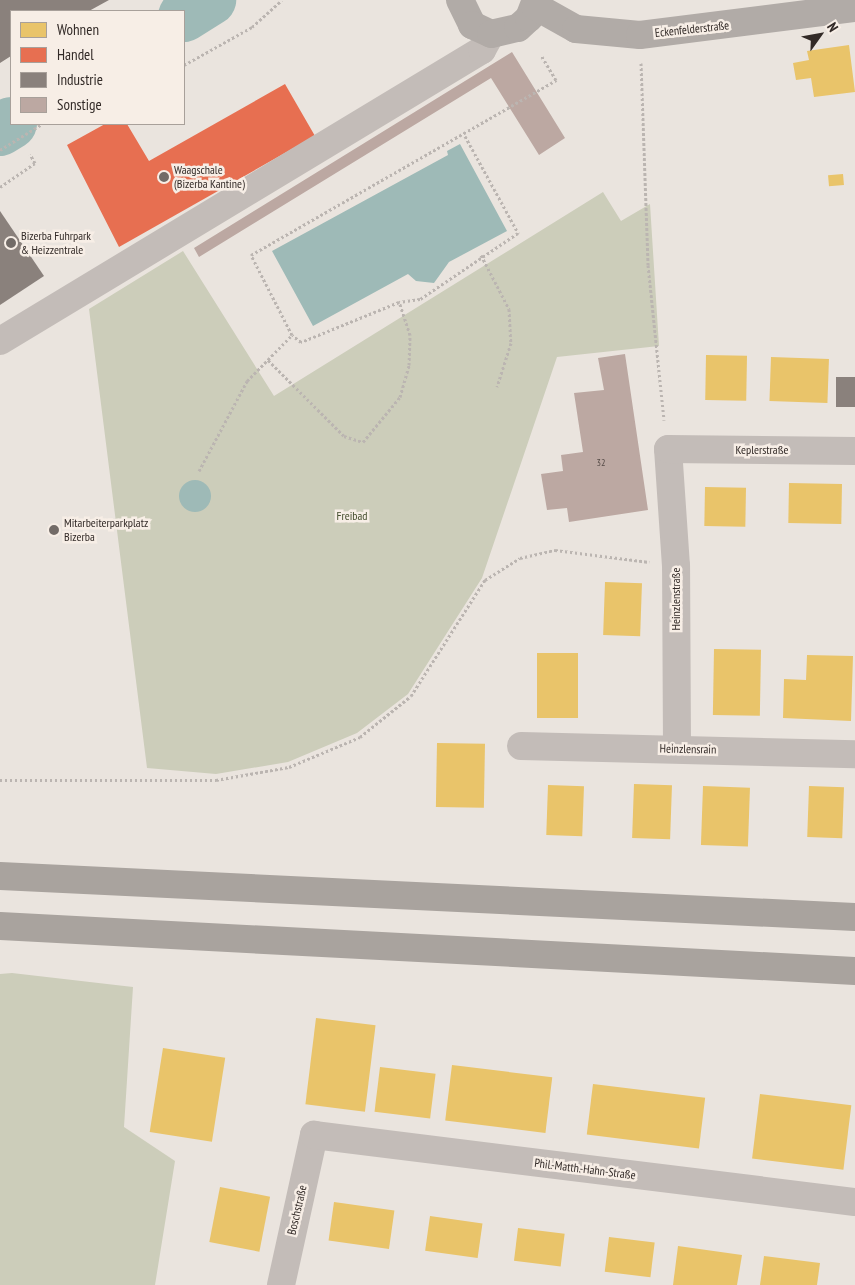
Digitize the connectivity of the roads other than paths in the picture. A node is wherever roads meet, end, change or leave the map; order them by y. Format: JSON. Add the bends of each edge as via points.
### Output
{"nodes":[{"id":1,"x":460,"y":0,"type":"edge"},
{"id":2,"x":535,"y":3,"type":"edge"},
{"id":3,"x":855,"y":8,"type":"edge"},
{"id":4,"x":491,"y":34,"type":"junction"},
{"id":5,"x":0,"y":341,"type":"edge"},
{"id":6,"x":668,"y":449,"type":"joint"},
{"id":7,"x":855,"y":451,"type":"edge"},
{"id":8,"x":521,"y":746,"type":"dead end"},
{"id":9,"x":677,"y":748,"type":"junction"},
{"id":10,"x":855,"y":754,"type":"edge"},
{"id":11,"x":0,"y":876,"type":"edge"},
{"id":12,"x":855,"y":917,"type":"edge"},
{"id":13,"x":0,"y":926,"type":"edge"},
{"id":14,"x":855,"y":971,"type":"edge"},
{"id":15,"x":314,"y":1135,"type":"joint"},
{"id":16,"x":855,"y":1202,"type":"edge"},
{"id":17,"x":281,"y":1285,"type":"edge"}],
"edges":[{"from":1,"to":4,"type":"main road","via":[[472,25]]},
{"from":2,"to":3,"type":"main road","name":"Eckenfelderstraße","via":[[576,30],[640,35]]},
{"from":2,"to":4,"type":"main road","via":[[518,28]]},
{"from":4,"to":5,"type":"street","via":[[482,50]]},
{"from":6,"to":7,"type":"street","name":"Keplerstraße"},
{"from":6,"to":9,"type":"street","name":"Heinzlenstraße","via":[[676,566]]},
{"from":8,"to":9,"type":"street","name":"Heinzlensrain"},
{"from":9,"to":10,"type":"street","name":"Heinzlensrain"},
{"from":11,"to":12,"type":"highway"},
{"from":13,"to":14,"type":"highway"},
{"from":15,"to":16,"type":"street","name":"Phil.-Matth.-Hahn-Straße"},
{"from":15,"to":17,"type":"street","name":"Boschstraße"}]}
